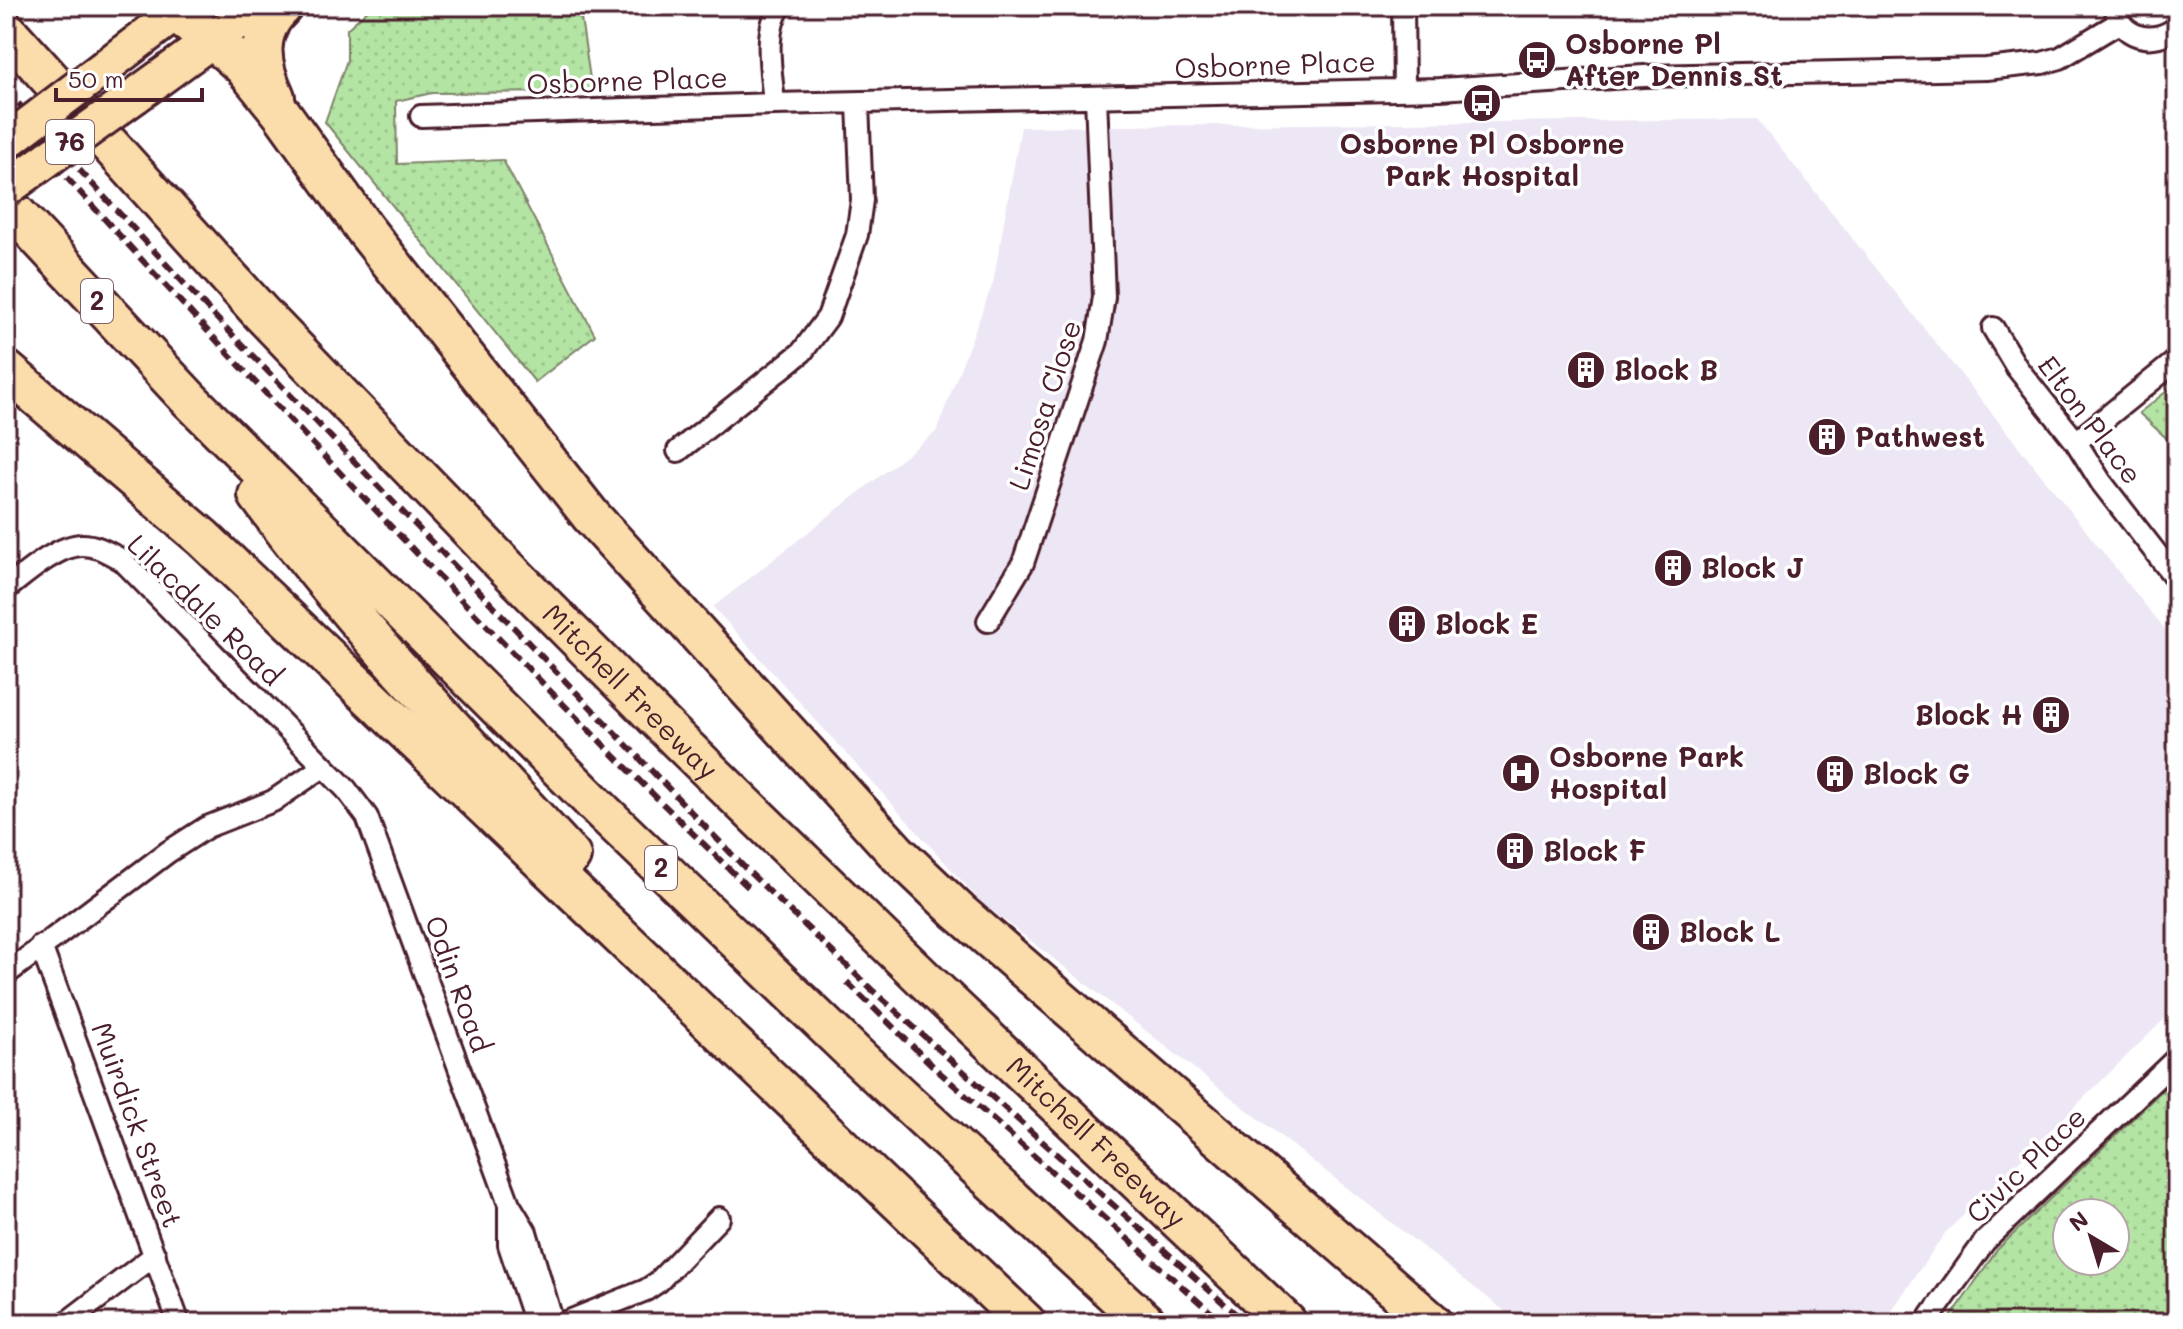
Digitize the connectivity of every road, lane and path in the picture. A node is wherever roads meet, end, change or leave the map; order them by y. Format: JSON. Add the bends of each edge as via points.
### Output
{"nodes":[{"id":1,"x":259,"y":6,"type":"edge"},
{"id":2,"x":283,"y":6,"type":"edge"},
{"id":3,"x":781,"y":6,"type":"edge"},
{"id":4,"x":1403,"y":6,"type":"edge"},
{"id":5,"x":174,"y":9,"type":"edge"},
{"id":6,"x":2118,"y":14,"type":"edge"},
{"id":7,"x":6,"y":30,"type":"edge"},
{"id":8,"x":2174,"y":37,"type":"edge"},
{"id":9,"x":214,"y":41,"type":"junction"},
{"id":10,"x":1404,"y":89,"type":"junction"},
{"id":11,"x":1096,"y":97,"type":"junction"},
{"id":12,"x":774,"y":104,"type":"junction"},
{"id":13,"x":858,"y":104,"type":"junction"},
{"id":14,"x":282,"y":114,"type":"junction"},
{"id":15,"x":421,"y":116,"type":"dead end"},
{"id":16,"x":6,"y":142,"type":"edge"},
{"id":17,"x":6,"y":189,"type":"edge"},
{"id":18,"x":6,"y":203,"type":"edge"},
{"id":19,"x":1993,"y":328,"type":"dead end"},
{"id":20,"x":2177,"y":360,"type":"edge"},
{"id":21,"x":7,"y":371,"type":"edge"},
{"id":22,"x":189,"y":399,"type":"junction"},
{"id":23,"x":2076,"y":442,"type":"junction"},
{"id":24,"x":678,"y":451,"type":"dead end"},
{"id":25,"x":2177,"y":580,"type":"edge"},
{"id":26,"x":6,"y":589,"type":"edge"},
{"id":27,"x":988,"y":621,"type":"dead end"},
{"id":28,"x":323,"y":767,"type":"junction"},
{"id":29,"x":346,"y":789,"type":"joint"},
{"id":30,"x":41,"y":946,"type":"junction"},
{"id":31,"x":6,"y":974,"type":"edge"},
{"id":32,"x":2177,"y":1058,"type":"edge"},
{"id":33,"x":817,"y":1123,"type":"junction"},
{"id":34,"x":509,"y":1204,"type":"junction"},
{"id":35,"x":719,"y":1218,"type":"dead end"},
{"id":36,"x":155,"y":1255,"type":"junction"},
{"id":37,"x":66,"y":1323,"type":"edge"},
{"id":38,"x":179,"y":1323,"type":"edge"},
{"id":39,"x":535,"y":1323,"type":"edge"},
{"id":40,"x":553,"y":1323,"type":"edge"},
{"id":41,"x":564,"y":1323,"type":"edge"},
{"id":42,"x":1026,"y":1323,"type":"edge"},
{"id":43,"x":1146,"y":1323,"type":"edge"},
{"id":44,"x":1287,"y":1323,"type":"edge"},
{"id":45,"x":1433,"y":1323,"type":"edge"},
{"id":46,"x":1926,"y":1323,"type":"edge"}],
"edges":[{"from":1,"to":9,"type":"highway","number":"76"},
{"from":2,"to":14,"type":"highway","via":[[271,17],[261,57]]},
{"from":3,"to":12,"type":"street","via":[[771,33]]},
{"from":4,"to":10,"type":"street"},
{"from":5,"to":9,"type":"highway"},
{"from":5,"to":16,"type":"highway","number":"76","bridge":true},
{"from":6,"to":8,"type":"street","name":"Osborne Place","via":[[2127,30],[2147,39]]},
{"from":6,"to":10,"type":"street","name":"Osborne Place","via":[[2060,58],[1986,69],[1644,76]]},
{"from":7,"to":44,"type":"highway","name":"Mitchell Freeway","via":[[261,313],[506,567],[924,979]]},
{"from":9,"to":14,"type":"highway","via":[[243,66]]},
{"from":9,"to":17,"type":"highway","number":"76","bridge":true},
{"from":10,"to":11,"type":"street","name":"Osborne Place"},
{"from":11,"to":13,"type":"street","name":"Osborne Place"},
{"from":11,"to":27,"type":"street","name":"Limosa Close","via":[[1102,321],[1023,563]]},
{"from":12,"to":13,"type":"street","name":"Osborne Place"},
{"from":12,"to":15,"type":"street","name":"Osborne Place"},
{"from":13,"to":24,"type":"street","via":[[862,200],[857,235],[828,317],[802,352]]},
{"from":14,"to":45,"type":"highway","via":[[366,231],[591,516],[897,853]]},
{"from":18,"to":22,"type":"highway","number":"2"},
{"from":19,"to":23,"type":"street","name":"Elton Place","via":[[2017,368]]},
{"from":20,"to":23,"type":"street"},
{"from":21,"to":33,"type":"highway","via":[[203,538]]},
{"from":22,"to":33,"type":"highway","via":[[307,561],[398,668]]},
{"from":22,"to":43,"type":"highway","number":"2","via":[[605,814]]},
{"from":23,"to":25,"type":"street","name":"Elton Place"},
{"from":26,"to":28,"type":"street","name":"Lilacdale Road","via":[[40,563],[79,545],[122,560]]},
{"from":28,"to":29,"type":"street","name":"Lilacdale Road"},
{"from":28,"to":30,"type":"street","via":[[273,801],[207,827]]},
{"from":29,"to":34,"type":"street","name":"Odin Road","via":[[367,817]]},
{"from":30,"to":31,"type":"street"},
{"from":30,"to":36,"type":"street","name":"Muirdick Street"},
{"from":32,"to":46,"type":"street","name":"Civic Place","via":[[1985,1241]]},
{"from":33,"to":42,"type":"highway"},
{"from":34,"to":39,"type":"street","name":"Odin Road","via":[[509,1245]]},
{"from":34,"to":40,"type":"street","name":"Odin Road","via":[[526,1232]]},
{"from":35,"to":41,"type":"street","via":[[658,1282]]},
{"from":36,"to":37,"type":"street"},
{"from":36,"to":38,"type":"street","name":"Muirdick Street"}]}
